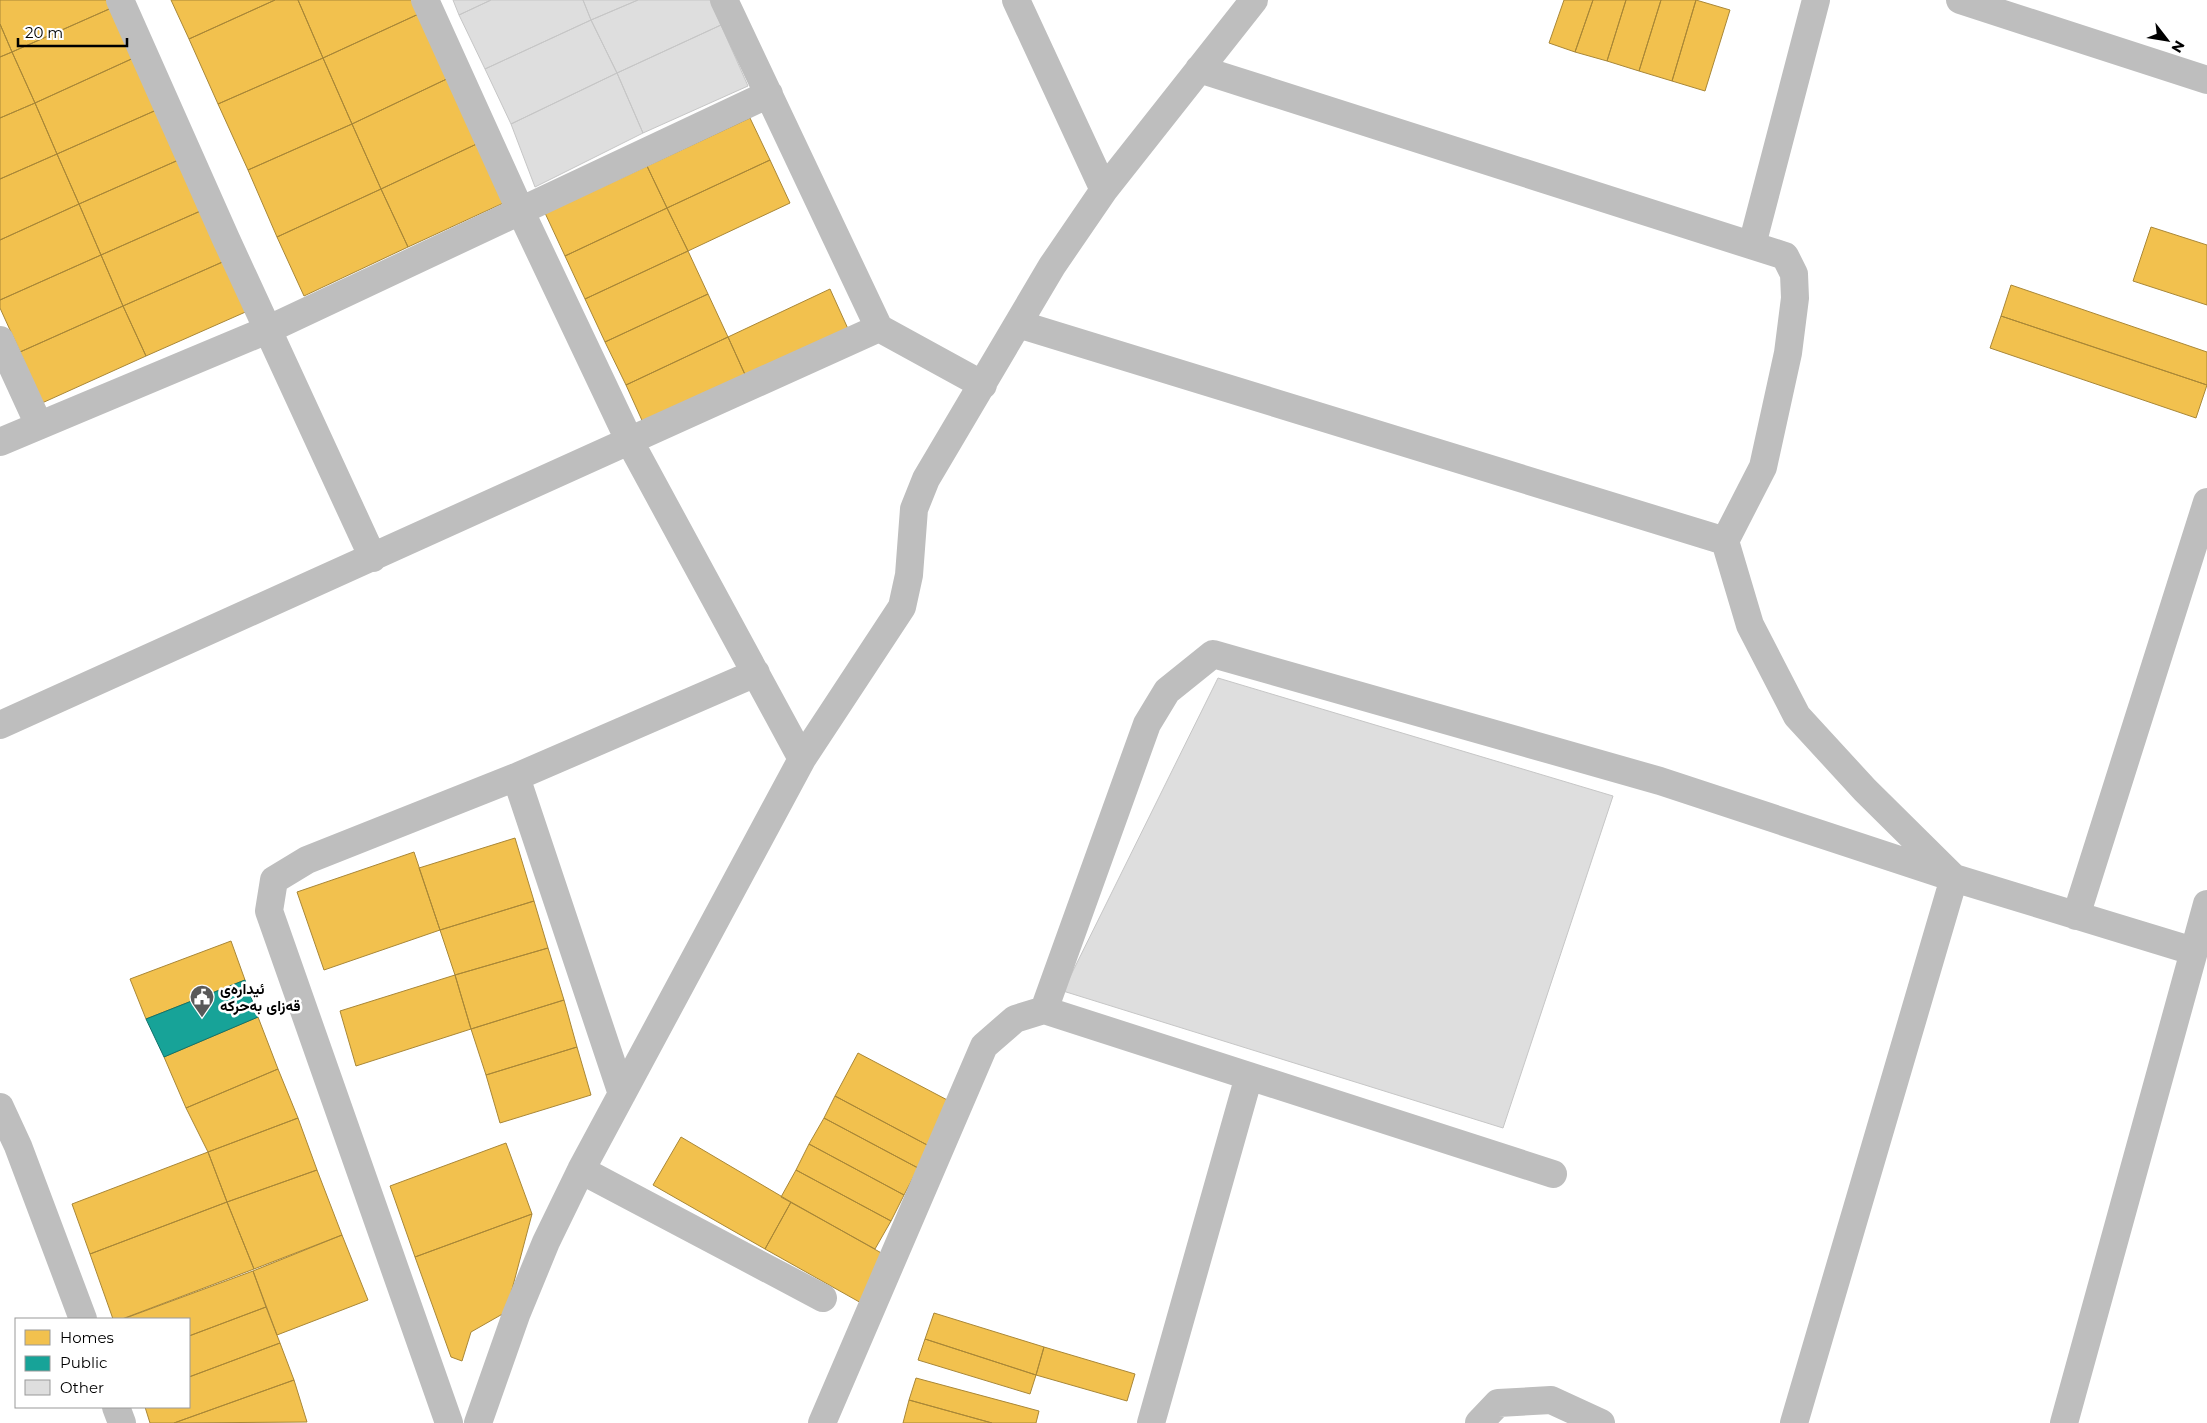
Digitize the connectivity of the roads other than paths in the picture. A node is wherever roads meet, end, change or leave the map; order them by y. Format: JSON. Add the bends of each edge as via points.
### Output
{"nodes":[{"id":1,"x":120,"y":0,"type":"edge"},
{"id":2,"x":425,"y":0,"type":"edge"},
{"id":3,"x":724,"y":0,"type":"edge"},
{"id":4,"x":1016,"y":0,"type":"edge"},
{"id":5,"x":1254,"y":0,"type":"edge"},
{"id":6,"x":1816,"y":0,"type":"edge"},
{"id":7,"x":1960,"y":0,"type":"edge"},
{"id":8,"x":1199,"y":69,"type":"junction"},
{"id":9,"x":2207,"y":80,"type":"edge"},
{"id":10,"x":769,"y":94,"type":"junction"},
{"id":11,"x":1104,"y":190,"type":"junction"},
{"id":12,"x":521,"y":212,"type":"junction"},
{"id":13,"x":1752,"y":245,"type":"junction"},
{"id":14,"x":1018,"y":324,"type":"junction"},
{"id":15,"x":879,"y":328,"type":"junction"},
{"id":16,"x":267,"y":330,"type":"junction"},
{"id":17,"x":0,"y":340,"type":"edge"},
{"id":18,"x":983,"y":385,"type":"junction"},
{"id":19,"x":39,"y":425,"type":"junction"},
{"id":20,"x":629,"y":440,"type":"junction"},
{"id":21,"x":0,"y":442,"type":"edge"},
{"id":22,"x":2207,"y":502,"type":"edge"},
{"id":23,"x":1725,"y":541,"type":"junction"},
{"id":24,"x":373,"y":558,"type":"junction"},
{"id":25,"x":756,"y":674,"type":"junction"},
{"id":26,"x":0,"y":725,"type":"edge"},
{"id":27,"x":802,"y":760,"type":"junction"},
{"id":28,"x":516,"y":777,"type":"junction"},
{"id":29,"x":1954,"y":878,"type":"junction"},
{"id":30,"x":2207,"y":904,"type":"edge"},
{"id":31,"x":2076,"y":916,"type":"junction"},
{"id":32,"x":2194,"y":951,"type":"junction"},
{"id":33,"x":1044,"y":1010,"type":"junction"},
{"id":34,"x":1248,"y":1076,"type":"junction"},
{"id":35,"x":622,"y":1094,"type":"junction"},
{"id":36,"x":0,"y":1107,"type":"edge"},
{"id":37,"x":581,"y":1170,"type":"junction"},
{"id":38,"x":1553,"y":1174,"type":"dead end"},
{"id":39,"x":823,"y":1298,"type":"dead end"},
{"id":40,"x":83,"y":1318,"type":"edge"},
{"id":41,"x":116,"y":1408,"type":"edge"},
{"id":42,"x":122,"y":1423,"type":"edge"},
{"id":43,"x":449,"y":1423,"type":"edge"},
{"id":44,"x":478,"y":1423,"type":"edge"},
{"id":45,"x":822,"y":1423,"type":"edge"},
{"id":46,"x":1152,"y":1423,"type":"edge"},
{"id":47,"x":1479,"y":1423,"type":"edge"},
{"id":48,"x":1601,"y":1423,"type":"edge"},
{"id":49,"x":1794,"y":1423,"type":"edge"},
{"id":50,"x":2064,"y":1423,"type":"edge"}],
"edges":[{"from":1,"to":16,"type":"street"},
{"from":2,"to":12,"type":"street"},
{"from":3,"to":10,"type":"street"},
{"from":4,"to":11,"type":"street"},
{"from":5,"to":8,"type":"street"},
{"from":6,"to":13,"type":"street"},
{"from":7,"to":9,"type":"street"},
{"from":8,"to":11,"type":"street"},
{"from":8,"to":13,"type":"street"},
{"from":10,"to":12,"type":"street"},
{"from":10,"to":15,"type":"street"},
{"from":11,"to":14,"type":"street","via":[[1052,266]]},
{"from":12,"to":16,"type":"street"},
{"from":12,"to":20,"type":"street"},
{"from":13,"to":23,"type":"street","via":[[1785,256],[1794,274],[1795,298],[1788,353],[1763,467]]},
{"from":14,"to":18,"type":"street"},
{"from":14,"to":23,"type":"street"},
{"from":15,"to":18,"type":"street"},
{"from":15,"to":20,"type":"street"},
{"from":16,"to":19,"type":"street"},
{"from":16,"to":24,"type":"street"},
{"from":17,"to":19,"type":"street"},
{"from":18,"to":27,"type":"street","via":[[919,494],[912,525],[907,591],[902,607]]},
{"from":19,"to":21,"type":"street"},
{"from":20,"to":24,"type":"street"},
{"from":20,"to":25,"type":"street"},
{"from":22,"to":31,"type":"street"},
{"from":23,"to":29,"type":"street","via":[[1750,625],[1797,716],[1865,790]]},
{"from":24,"to":26,"type":"street"},
{"from":25,"to":27,"type":"street"},
{"from":25,"to":28,"type":"street"},
{"from":27,"to":35,"type":"street"},
{"from":28,"to":35,"type":"street"},
{"from":28,"to":43,"type":"street","via":[[307,860],[274,880],[269,911]]},
{"from":29,"to":31,"type":"street"},
{"from":29,"to":33,"type":"street","via":[[1660,781],[1213,654],[1167,691],[1147,724]]},
{"from":29,"to":49,"type":"street"},
{"from":30,"to":32,"type":"street"},
{"from":31,"to":32,"type":"street"},
{"from":32,"to":50,"type":"street"},
{"from":33,"to":34,"type":"street"},
{"from":33,"to":45,"type":"street","via":[[1015,1020],[984,1046]]},
{"from":34,"to":38,"type":"street"},
{"from":34,"to":46,"type":"street"},
{"from":35,"to":37,"type":"street"},
{"from":36,"to":40,"type":"street","via":[[18,1146]]},
{"from":37,"to":39,"type":"street"},
{"from":37,"to":44,"type":"street","via":[[516,1315]]},
{"from":41,"to":42,"type":"street"},
{"from":47,"to":48,"type":"street","via":[[1498,1403],[1551,1400]]}]}
